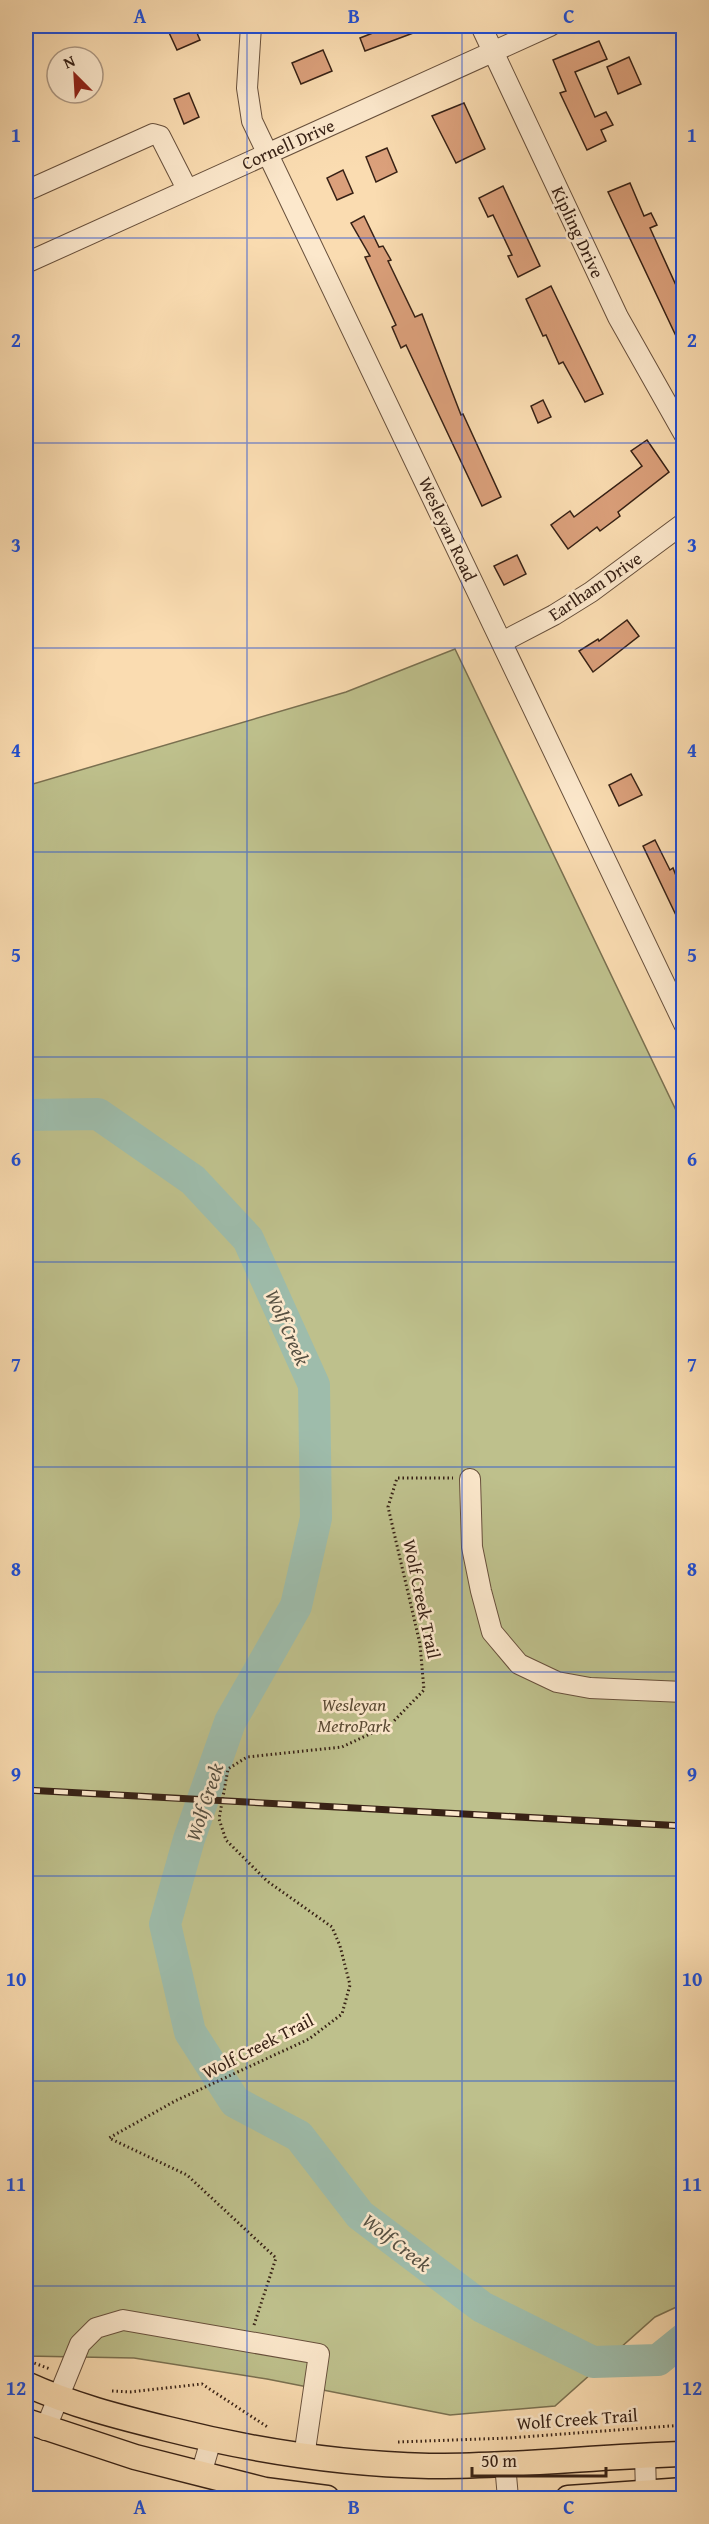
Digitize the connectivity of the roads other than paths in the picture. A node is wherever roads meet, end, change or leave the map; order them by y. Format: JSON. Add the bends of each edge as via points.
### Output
{"nodes":[{"id":1,"x":251,"y":26,"type":"edge"},
{"id":2,"x":481,"y":26,"type":"edge"},
{"id":3,"x":550,"y":26,"type":"edge"},
{"id":4,"x":493,"y":52,"type":"junction"},
{"id":5,"x":268,"y":153,"type":"junction"},
{"id":6,"x":187,"y":189,"type":"junction"},
{"id":7,"x":26,"y":191,"type":"edge"},
{"id":8,"x":26,"y":263,"type":"edge"},
{"id":9,"x":684,"y":434,"type":"edge"},
{"id":10,"x":684,"y":523,"type":"edge"},
{"id":11,"x":502,"y":642,"type":"junction"},
{"id":12,"x":684,"y":1024,"type":"edge"},
{"id":13,"x":470,"y":1479,"type":"road end"},
{"id":14,"x":684,"y":1692,"type":"edge"},
{"id":15,"x":26,"y":2384,"type":"edge"},
{"id":16,"x":56,"y":2398,"type":"junction"},
{"id":17,"x":35,"y":2426,"type":"edge"},
{"id":18,"x":211,"y":2440,"type":"junction"},
{"id":19,"x":306,"y":2446,"type":"junction"},
{"id":20,"x":684,"y":2454,"type":"edge"},
{"id":21,"x":645,"y":2455,"type":"junction"},
{"id":22,"x":505,"y":2464,"type":"junction"},
{"id":23,"x":201,"y":2474,"type":"junction"},
{"id":24,"x":684,"y":2490,"type":"edge"},
{"id":25,"x":646,"y":2493,"type":"junction"},
{"id":26,"x":327,"y":2499,"type":"edge"},
{"id":27,"x":508,"y":2499,"type":"edge"},
{"id":28,"x":568,"y":2499,"type":"edge"}],
"edges":[{"from":1,"to":5,"type":"street","name":"Wesleyan Road","via":[[247,99],[252,121]]},
{"from":2,"to":4,"type":"street","name":"Kipling Drive"},
{"from":3,"to":4,"type":"street","name":"Cornell Drive"},
{"from":4,"to":5,"type":"street","name":"Cornell Drive"},
{"from":4,"to":9,"type":"street","name":"Kipling Drive","via":[[618,317]]},
{"from":5,"to":6,"type":"street","name":"Cornell Drive"},
{"from":5,"to":11,"type":"street","name":"Wesleyan Road"},
{"from":6,"to":7,"type":"street","via":[[160,136],[153,134]]},
{"from":6,"to":8,"type":"street","name":"Cornell Drive"},
{"from":10,"to":11,"type":"street","name":"Earlham Drive","via":[[591,592]]},
{"from":11,"to":12,"type":"street","name":"Wesleyan Road"},
{"from":13,"to":14,"type":"street","via":[[472,1547],[481,1591],[492,1632],[519,1664],[556,1682],[590,1688]]},
{"from":15,"to":16,"type":"main road"},
{"from":16,"to":17,"type":"street"},
{"from":16,"to":18,"type":"main road"},
{"from":16,"to":19,"type":"street","via":[[80,2344],[96,2328],[123,2320],[319,2354]]},
{"from":17,"to":23,"type":"main road"},
{"from":18,"to":19,"type":"main road"},
{"from":18,"to":23,"type":"street"},
{"from":19,"to":22,"type":"main road","via":[[430,2466]]},
{"from":20,"to":21,"type":"main road"},
{"from":21,"to":22,"type":"main road"},
{"from":21,"to":25,"type":"street"},
{"from":22,"to":27,"type":"street"},
{"from":23,"to":26,"type":"main road","via":[[265,2490]]},
{"from":24,"to":25,"type":"main road"},
{"from":25,"to":28,"type":"main road"}]}
